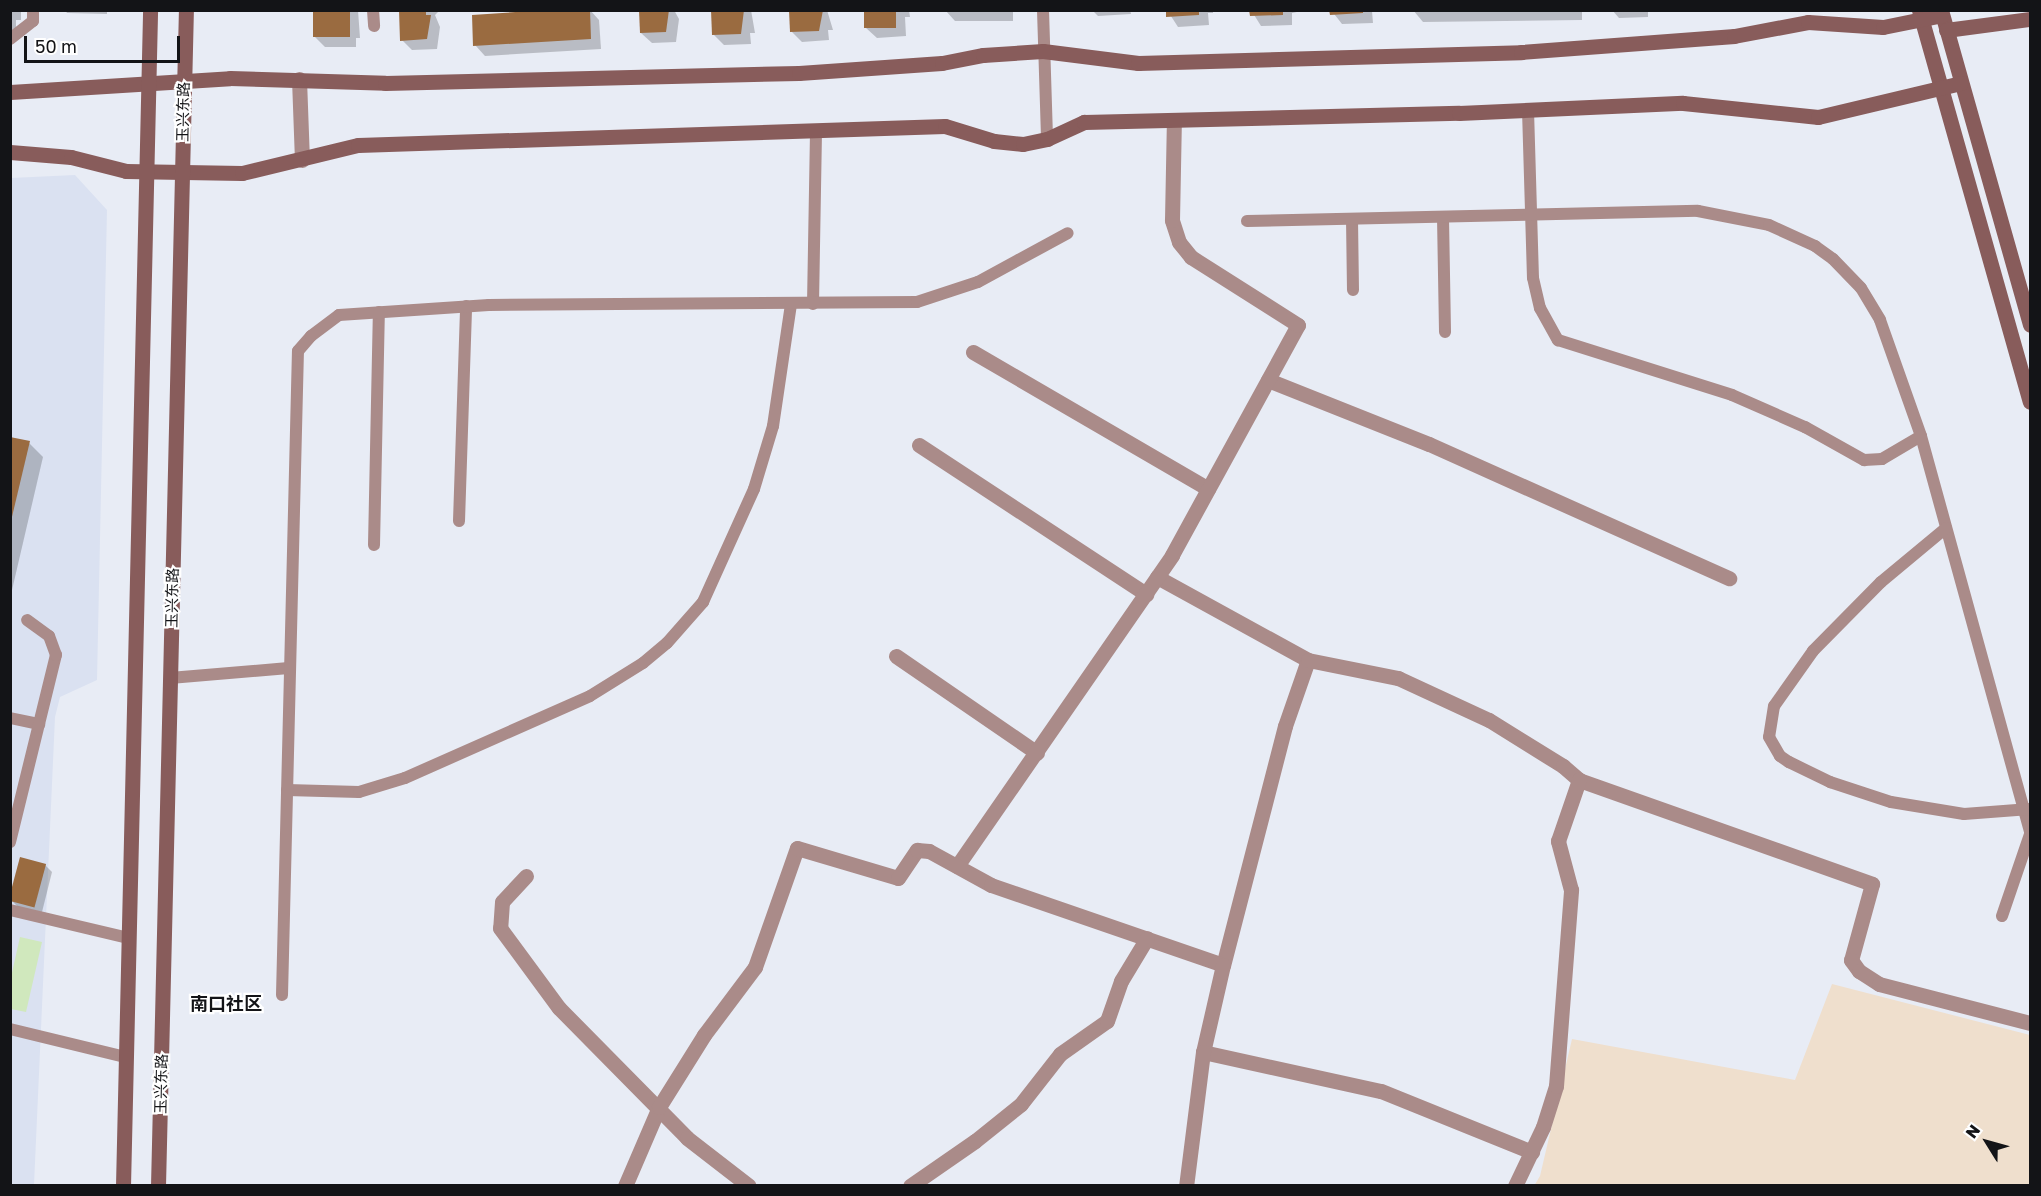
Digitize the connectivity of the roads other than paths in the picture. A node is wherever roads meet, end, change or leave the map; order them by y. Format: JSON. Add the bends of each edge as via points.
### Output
{"nodes":[{"id":1,"x":33,"y":10,"type":"edge"},
{"id":2,"x":150,"y":10,"type":"edge"},
{"id":3,"x":186,"y":10,"type":"edge"},
{"id":4,"x":373,"y":10,"type":"edge"},
{"id":5,"x":1043,"y":10,"type":"edge"},
{"id":6,"x":1920,"y":15,"type":"edge"},
{"id":7,"x":1943,"y":19,"type":"edge"},
{"id":8,"x":2031,"y":19,"type":"edge"},
{"id":9,"x":374,"y":26,"type":"dead end"},
{"id":10,"x":10,"y":39,"type":"edge"},
{"id":11,"x":1044,"y":51,"type":"junction"},
{"id":12,"x":299,"y":79,"type":"junction"},
{"id":13,"x":184,"y":82,"type":"junction"},
{"id":14,"x":1960,"y":83,"type":"junction"},
{"id":15,"x":148,"y":84,"type":"junction"},
{"id":16,"x":1939,"y":88,"type":"junction"},
{"id":17,"x":10,"y":92,"type":"edge"},
{"id":18,"x":1528,"y":110,"type":"junction"},
{"id":19,"x":1174,"y":120,"type":"junction"},
{"id":20,"x":816,"y":130,"type":"junction"},
{"id":21,"x":1047,"y":139,"type":"junction"},
{"id":22,"x":10,"y":152,"type":"edge"},
{"id":23,"x":302,"y":160,"type":"junction"},
{"id":24,"x":146,"y":171,"type":"junction"},
{"id":25,"x":182,"y":172,"type":"junction"},
{"id":26,"x":1530,"y":215,"type":"junction"},
{"id":27,"x":1443,"y":217,"type":"junction"},
{"id":28,"x":1352,"y":219,"type":"junction"},
{"id":29,"x":1247,"y":221,"type":"dead end"},
{"id":30,"x":1068,"y":233,"type":"dead end"},
{"id":31,"x":1353,"y":290,"type":"dead end"},
{"id":32,"x":791,"y":304,"type":"junction"},
{"id":33,"x":813,"y":304,"type":"junction"},
{"id":34,"x":466,"y":306,"type":"junction"},
{"id":35,"x":379,"y":312,"type":"junction"},
{"id":36,"x":2031,"y":325,"type":"edge"},
{"id":37,"x":1445,"y":332,"type":"dead end"},
{"id":38,"x":973,"y":352,"type":"dead end"},
{"id":39,"x":1268,"y":380,"type":"junction"},
{"id":40,"x":2031,"y":402,"type":"edge"},
{"id":41,"x":1921,"y":436,"type":"junction"},
{"id":42,"x":919,"y":445,"type":"dead end"},
{"id":43,"x":1208,"y":489,"type":"junction"},
{"id":44,"x":459,"y":520,"type":"dead end"},
{"id":45,"x":1947,"y":528,"type":"junction"},
{"id":46,"x":374,"y":545,"type":"dead end"},
{"id":47,"x":1157,"y":577,"type":"junction"},
{"id":48,"x":1729,"y":578,"type":"dead end"},
{"id":49,"x":1146,"y":594,"type":"junction"},
{"id":50,"x":27,"y":620,"type":"dead end"},
{"id":51,"x":896,"y":656,"type":"dead end"},
{"id":52,"x":1308,"y":660,"type":"junction"},
{"id":53,"x":289,"y":668,"type":"junction"},
{"id":54,"x":170,"y":678,"type":"junction"},
{"id":55,"x":10,"y":718,"type":"edge"},
{"id":56,"x":39,"y":724,"type":"junction"},
{"id":57,"x":1037,"y":753,"type":"junction"},
{"id":58,"x":1579,"y":780,"type":"junction"},
{"id":59,"x":286,"y":790,"type":"junction"},
{"id":60,"x":2028,"y":809,"type":"edge"},
{"id":61,"x":2031,"y":833,"type":"edge"},
{"id":62,"x":10,"y":842,"type":"edge"},
{"id":63,"x":957,"y":866,"type":"junction"},
{"id":64,"x":526,"y":876,"type":"dead end"},
{"id":65,"x":10,"y":910,"type":"edge"},
{"id":66,"x":2001,"y":916,"type":"dead end"},
{"id":67,"x":128,"y":938,"type":"junction"},
{"id":68,"x":1147,"y":938,"type":"junction"},
{"id":69,"x":1223,"y":965,"type":"junction"},
{"id":70,"x":282,"y":996,"type":"dead end"},
{"id":71,"x":2031,"y":1023,"type":"edge"},
{"id":72,"x":10,"y":1029,"type":"edge"},
{"id":73,"x":1203,"y":1052,"type":"junction"},
{"id":74,"x":126,"y":1057,"type":"junction"},
{"id":75,"x":659,"y":1107,"type":"junction"},
{"id":76,"x":1532,"y":1152,"type":"junction"},
{"id":77,"x":123,"y":1185,"type":"edge"},
{"id":78,"x":158,"y":1185,"type":"edge"},
{"id":79,"x":626,"y":1185,"type":"edge"},
{"id":80,"x":749,"y":1185,"type":"edge"},
{"id":81,"x":910,"y":1185,"type":"edge"},
{"id":82,"x":1186,"y":1185,"type":"edge"},
{"id":83,"x":1515,"y":1185,"type":"edge"}],
"edges":[{"from":1,"to":10,"type":"lane","via":[[33,21]]},
{"from":2,"to":15,"type":"street"},
{"from":3,"to":13,"type":"street","name":"玉兴东路"},
{"from":4,"to":9,"type":"lane"},
{"from":5,"to":11,"type":"lane"},
{"from":6,"to":7,"type":"street"},
{"from":6,"to":11,"type":"street","via":[[1883,27],[1832,22],[1784,24],[1734,36],[1509,52],[1138,63]]},
{"from":6,"to":16,"type":"street"},
{"from":7,"to":8,"type":"street"},
{"from":7,"to":14,"type":"street"},
{"from":11,"to":12,"type":"street","via":[[799,73],[385,83]]},
{"from":11,"to":21,"type":"lane"},
{"from":12,"to":13,"type":"street"},
{"from":12,"to":23,"type":"street"},
{"from":13,"to":15,"type":"street"},
{"from":13,"to":25,"type":"street","name":"玉兴东路"},
{"from":14,"to":16,"type":"street"},
{"from":14,"to":36,"type":"street"},
{"from":15,"to":17,"type":"street"},
{"from":15,"to":24,"type":"street"},
{"from":16,"to":18,"type":"street","via":[[1818,117],[1683,103]]},
{"from":16,"to":40,"type":"street"},
{"from":18,"to":19,"type":"street"},
{"from":18,"to":26,"type":"lane"},
{"from":19,"to":21,"type":"street","via":[[1084,122]]},
{"from":19,"to":39,"type":"street","via":[[1172,220],[1179,242],[1191,257],[1298,325]]},
{"from":20,"to":21,"type":"street","via":[[945,126],[1008,144]]},
{"from":20,"to":23,"type":"street","via":[[358,145]]},
{"from":20,"to":33,"type":"lane"},
{"from":22,"to":24,"type":"street","via":[[71,157],[126,171]]},
{"from":23,"to":25,"type":"street","via":[[242,173]]},
{"from":24,"to":25,"type":"street"},
{"from":24,"to":67,"type":"street"},
{"from":25,"to":54,"type":"street","name":"玉兴东路"},
{"from":26,"to":27,"type":"lane"},
{"from":26,"to":41,"type":"lane","via":[[1674,210],[1722,213],[1769,225],[1815,246],[1849,274],[1871,303]]},
{"from":26,"to":41,"type":"lane","via":[[1535,293],[1558,340],[1732,394],[1805,427],[1864,460],[1882,459]]},
{"from":27,"to":28,"type":"lane"},
{"from":27,"to":37,"type":"lane"},
{"from":28,"to":29,"type":"lane"},
{"from":28,"to":31,"type":"lane"},
{"from":30,"to":33,"type":"lane","via":[[978,282],[936,298],[898,304]]},
{"from":32,"to":33,"type":"lane"},
{"from":32,"to":34,"type":"lane"},
{"from":32,"to":59,"type":"lane","via":[[773,426],[754,489],[703,602],[667,643],[590,696],[405,778],[359,792]]},
{"from":34,"to":35,"type":"lane"},
{"from":34,"to":44,"type":"lane"},
{"from":35,"to":46,"type":"lane"},
{"from":35,"to":53,"type":"lane","via":[[339,315],[298,351]]},
{"from":38,"to":43,"type":"street"},
{"from":39,"to":43,"type":"street"},
{"from":39,"to":48,"type":"street","via":[[1440,449]]},
{"from":41,"to":45,"type":"lane"},
{"from":42,"to":49,"type":"street"},
{"from":43,"to":47,"type":"street"},
{"from":45,"to":60,"type":"lane"},
{"from":45,"to":60,"type":"lane","via":[[1881,582],[1813,651],[1774,706],[1769,737],[1780,756],[1789,762],[1863,794],[1964,814]]},
{"from":47,"to":49,"type":"street"},
{"from":47,"to":52,"type":"street"},
{"from":49,"to":57,"type":"street"},
{"from":50,"to":56,"type":"lane","via":[[50,636],[56,655]]},
{"from":51,"to":57,"type":"street"},
{"from":52,"to":58,"type":"street","via":[[1398,678],[1446,698],[1554,760]]},
{"from":52,"to":69,"type":"street","via":[[1285,726]]},
{"from":53,"to":54,"type":"lane"},
{"from":53,"to":59,"type":"lane"},
{"from":54,"to":78,"type":"street","name":"玉兴东路"},
{"from":55,"to":56,"type":"lane"},
{"from":56,"to":62,"type":"lane"},
{"from":57,"to":63,"type":"street"},
{"from":58,"to":71,"type":"street","via":[[1755,846],[1872,884],[1851,960],[1859,971],[1879,984]]},
{"from":58,"to":76,"type":"street","via":[[1558,842],[1571,890],[1556,1086]]},
{"from":59,"to":70,"type":"lane"},
{"from":60,"to":61,"type":"lane"},
{"from":61,"to":66,"type":"lane"},
{"from":63,"to":68,"type":"street","via":[[991,885]]},
{"from":63,"to":75,"type":"street","via":[[929,851],[916,850],[898,878],[797,848],[755,967],[704,1035]]},
{"from":64,"to":75,"type":"street","via":[[502,902],[500,928],[560,1008]]},
{"from":65,"to":67,"type":"lane"},
{"from":67,"to":74,"type":"street"},
{"from":68,"to":69,"type":"street"},
{"from":68,"to":81,"type":"street","via":[[1121,981],[1107,1021],[1060,1054],[1012,1111]]},
{"from":69,"to":73,"type":"street"},
{"from":72,"to":74,"type":"lane"},
{"from":73,"to":76,"type":"street","via":[[1381,1091]]},
{"from":73,"to":82,"type":"street"},
{"from":74,"to":77,"type":"street"},
{"from":75,"to":79,"type":"street"},
{"from":75,"to":80,"type":"street","via":[[687,1138]]},
{"from":76,"to":83,"type":"street"}]}
